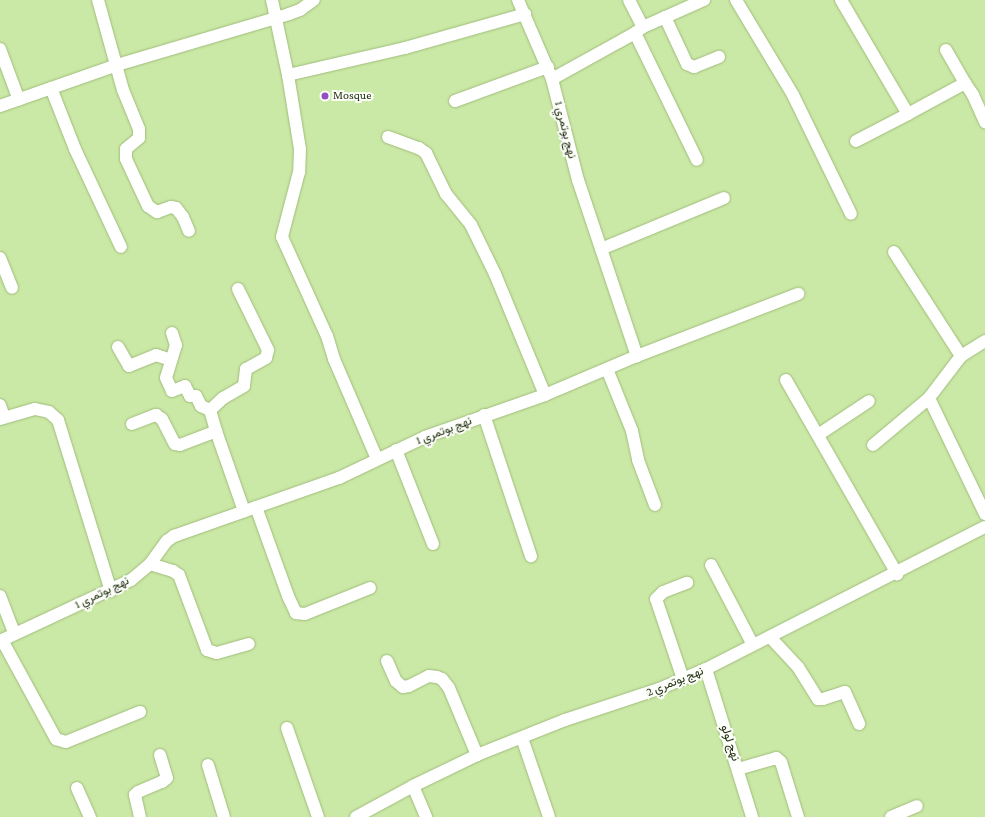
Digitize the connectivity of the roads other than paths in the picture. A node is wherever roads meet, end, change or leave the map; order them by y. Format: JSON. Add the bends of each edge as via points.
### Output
{"nodes":[{"id":1,"x":98,"y":0,"type":"edge"},
{"id":2,"x":272,"y":0,"type":"edge"},
{"id":3,"x":314,"y":0,"type":"edge"},
{"id":4,"x":518,"y":0,"type":"edge"},
{"id":5,"x":629,"y":0,"type":"edge"},
{"id":6,"x":704,"y":0,"type":"edge"},
{"id":7,"x":736,"y":0,"type":"edge"},
{"id":8,"x":841,"y":0,"type":"edge"},
{"id":9,"x":525,"y":14,"type":"junction"},
{"id":10,"x":665,"y":17,"type":"junction"},
{"id":11,"x":276,"y":18,"type":"junction"},
{"id":12,"x":639,"y":30,"type":"junction"},
{"id":13,"x":0,"y":48,"type":"edge"},
{"id":14,"x":946,"y":50,"type":"dead end"},
{"id":15,"x":719,"y":57,"type":"dead end"},
{"id":16,"x":117,"y":65,"type":"junction"},
{"id":17,"x":548,"y":67,"type":"junction"},
{"id":18,"x":288,"y":76,"type":"junction"},
{"id":19,"x":552,"y":79,"type":"junction"},
{"id":20,"x":965,"y":83,"type":"junction"},
{"id":21,"x":51,"y":88,"type":"junction"},
{"id":22,"x":19,"y":100,"type":"junction"},
{"id":23,"x":455,"y":101,"type":"dead end"},
{"id":24,"x":0,"y":106,"type":"edge"},
{"id":25,"x":908,"y":114,"type":"junction"},
{"id":26,"x":985,"y":122,"type":"edge"},
{"id":27,"x":388,"y":137,"type":"dead end"},
{"id":28,"x":856,"y":141,"type":"dead end"},
{"id":29,"x":697,"y":160,"type":"dead end"},
{"id":30,"x":724,"y":198,"type":"dead end"},
{"id":31,"x":851,"y":214,"type":"dead end"},
{"id":32,"x":188,"y":231,"type":"dead end"},
{"id":33,"x":121,"y":246,"type":"dead end"},
{"id":34,"x":602,"y":249,"type":"junction"},
{"id":35,"x":894,"y":252,"type":"dead end"},
{"id":36,"x":0,"y":258,"type":"edge"},
{"id":37,"x":12,"y":288,"type":"dead end"},
{"id":38,"x":238,"y":289,"type":"dead end"},
{"id":39,"x":798,"y":294,"type":"dead end"},
{"id":40,"x":172,"y":333,"type":"dead end"},
{"id":41,"x":985,"y":341,"type":"edge"},
{"id":42,"x":118,"y":347,"type":"dead end"},
{"id":43,"x":637,"y":356,"type":"junction"},
{"id":44,"x":961,"y":356,"type":"junction"},
{"id":45,"x":171,"y":360,"type":"junction"},
{"id":46,"x":607,"y":369,"type":"junction"},
{"id":47,"x":786,"y":380,"type":"dead end"},
{"id":48,"x":545,"y":395,"type":"junction"},
{"id":49,"x":929,"y":398,"type":"junction"},
{"id":50,"x":869,"y":401,"type":"dead end"},
{"id":51,"x":0,"y":405,"type":"edge"},
{"id":52,"x":210,"y":410,"type":"junction"},
{"id":53,"x":484,"y":415,"type":"junction"},
{"id":54,"x":2,"y":418,"type":"edge"},
{"id":55,"x":132,"y":424,"type":"dead end"},
{"id":56,"x":216,"y":431,"type":"junction"},
{"id":57,"x":818,"y":435,"type":"junction"},
{"id":58,"x":873,"y":445,"type":"dead end"},
{"id":59,"x":396,"y":450,"type":"junction"},
{"id":60,"x":376,"y":459,"type":"junction"},
{"id":61,"x":655,"y":505,"type":"dead end"},
{"id":62,"x":256,"y":507,"type":"junction"},
{"id":63,"x":244,"y":511,"type":"junction"},
{"id":64,"x":985,"y":514,"type":"edge"},
{"id":65,"x":985,"y":527,"type":"edge"},
{"id":66,"x":433,"y":544,"type":"dead end"},
{"id":67,"x":531,"y":556,"type":"dead end"},
{"id":68,"x":150,"y":564,"type":"junction"},
{"id":69,"x":711,"y":564,"type":"dead end"},
{"id":70,"x":898,"y":574,"type":"junction"},
{"id":71,"x":687,"y":583,"type":"dead end"},
{"id":72,"x":370,"y":588,"type":"dead end"},
{"id":73,"x":111,"y":591,"type":"junction"},
{"id":74,"x":0,"y":596,"type":"edge"},
{"id":75,"x":14,"y":633,"type":"junction"},
{"id":76,"x":770,"y":637,"type":"junction"},
{"id":77,"x":1,"y":640,"type":"edge"},
{"id":78,"x":249,"y":644,"type":"dead end"},
{"id":79,"x":753,"y":645,"type":"junction"},
{"id":80,"x":386,"y":661,"type":"dead end"},
{"id":81,"x":706,"y":669,"type":"junction"},
{"id":82,"x":683,"y":679,"type":"junction"},
{"id":83,"x":140,"y":712,"type":"dead end"},
{"id":84,"x":859,"y":724,"type":"dead end"},
{"id":85,"x":287,"y":728,"type":"dead end"},
{"id":86,"x":522,"y":738,"type":"junction"},
{"id":87,"x":160,"y":755,"type":"dead end"},
{"id":88,"x":478,"y":755,"type":"junction"},
{"id":89,"x":208,"y":765,"type":"dead end"},
{"id":90,"x":738,"y":769,"type":"junction"},
{"id":91,"x":413,"y":786,"type":"junction"},
{"id":92,"x":77,"y":788,"type":"dead end"},
{"id":93,"x":917,"y":806,"type":"dead end"},
{"id":94,"x":90,"y":817,"type":"edge"},
{"id":95,"x":140,"y":817,"type":"edge"},
{"id":96,"x":224,"y":817,"type":"edge"},
{"id":97,"x":318,"y":817,"type":"edge"},
{"id":98,"x":356,"y":817,"type":"edge"},
{"id":99,"x":426,"y":817,"type":"edge"},
{"id":100,"x":549,"y":817,"type":"edge"},
{"id":101,"x":752,"y":817,"type":"edge"},
{"id":102,"x":798,"y":817,"type":"edge"},
{"id":103,"x":891,"y":817,"type":"edge"}],
"edges":[{"from":1,"to":16,"type":"street"},
{"from":2,"to":11,"type":"street"},
{"from":3,"to":11,"type":"street","via":[[300,10]]},
{"from":4,"to":9,"type":"street","name":"نهج بوتمري 1"},
{"from":5,"to":12,"type":"street"},
{"from":6,"to":10,"type":"street"},
{"from":7,"to":31,"type":"street","via":[[793,95]]},
{"from":8,"to":25,"type":"street"},
{"from":9,"to":17,"type":"street","name":"نهج بوتمري 1"},
{"from":9,"to":18,"type":"street","via":[[405,48]]},
{"from":10,"to":12,"type":"street"},
{"from":10,"to":15,"type":"street","via":[[687,64],[694,67]]},
{"from":11,"to":16,"type":"street"},
{"from":11,"to":18,"type":"street"},
{"from":12,"to":19,"type":"street"},
{"from":12,"to":29,"type":"street"},
{"from":13,"to":22,"type":"street"},
{"from":14,"to":20,"type":"street"},
{"from":16,"to":21,"type":"street"},
{"from":16,"to":32,"type":"street","via":[[123,90],[139,129],[139,138],[125,152],[130,169],[148,206],[157,212],[176,208],[183,217]]},
{"from":17,"to":19,"type":"street","name":"نهج بوتمري 1"},
{"from":17,"to":23,"type":"street"},
{"from":18,"to":60,"type":"street","via":[[300,149],[299,172],[282,237],[327,336]]},
{"from":19,"to":34,"type":"street","name":"نهج بوتمري 1","via":[[578,180]]},
{"from":20,"to":25,"type":"street"},
{"from":20,"to":26,"type":"street","via":[[973,94]]},
{"from":21,"to":22,"type":"street"},
{"from":21,"to":33,"type":"street","via":[[75,149]]},
{"from":22,"to":24,"type":"street"},
{"from":25,"to":28,"type":"street"},
{"from":27,"to":48,"type":"street","via":[[426,153],[446,194],[471,225],[495,274]]},
{"from":30,"to":34,"type":"street"},
{"from":34,"to":43,"type":"street","name":"نهج بوتمري 1"},
{"from":35,"to":44,"type":"street"},
{"from":36,"to":37,"type":"street"},
{"from":38,"to":52,"type":"street","via":[[268,350],[266,358],[246,369],[244,386],[223,398]]},
{"from":39,"to":43,"type":"street"},
{"from":40,"to":45,"type":"street","via":[[176,345]]},
{"from":41,"to":44,"type":"street"},
{"from":42,"to":45,"type":"street","via":[[129,366],[156,355]]},
{"from":43,"to":46,"type":"street","name":"نهج بوتمري 1"},
{"from":44,"to":49,"type":"street"},
{"from":45,"to":52,"type":"street","via":[[166,378],[172,391],[185,386],[190,396],[196,396],[201,406]]},
{"from":46,"to":48,"type":"street","name":"نهج بوتمري 1"},
{"from":46,"to":61,"type":"street","via":[[632,431],[638,460]]},
{"from":47,"to":57,"type":"street"},
{"from":48,"to":53,"type":"street","name":"نهج بوتمري 1"},
{"from":49,"to":58,"type":"street"},
{"from":49,"to":64,"type":"street"},
{"from":50,"to":57,"type":"street"},
{"from":51,"to":54,"type":"street"},
{"from":52,"to":56,"type":"street"},
{"from":53,"to":59,"type":"street","name":"نهج بوتمري 1"},
{"from":53,"to":67,"type":"street"},
{"from":54,"to":73,"type":"street","via":[[35,409],[49,412],[58,420]]},
{"from":55,"to":56,"type":"street","via":[[156,415],[162,418],[175,444],[180,445]]},
{"from":56,"to":63,"type":"street"},
{"from":57,"to":70,"type":"street"},
{"from":59,"to":60,"type":"street","name":"نهج بوتمري 1"},
{"from":59,"to":66,"type":"street"},
{"from":60,"to":62,"type":"street","name":"نهج بوتمري 1","via":[[339,478]]},
{"from":62,"to":63,"type":"street","name":"نهج بوتمري 1"},
{"from":62,"to":72,"type":"street","via":[[296,613],[304,614]]},
{"from":63,"to":68,"type":"street","name":"نهج بوتمري 1","via":[[174,536],[167,541]]},
{"from":65,"to":70,"type":"street","name":"نهج بوتمري 2"},
{"from":68,"to":73,"type":"street","name":"نهج بوتمري 1","via":[[131,580]]},
{"from":68,"to":78,"type":"street","via":[[179,575],[207,650],[217,653]]},
{"from":69,"to":79,"type":"street"},
{"from":70,"to":76,"type":"street","name":"نهج بوتمري 2"},
{"from":71,"to":82,"type":"street","via":[[663,592],[656,599]]},
{"from":73,"to":75,"type":"street","name":"نهج بوتمري 1"},
{"from":74,"to":75,"type":"street"},
{"from":75,"to":77,"type":"street","name":"نهج بوتمري 1"},
{"from":76,"to":79,"type":"street","name":"نهج بوتمري 2"},
{"from":76,"to":84,"type":"street","via":[[798,668],[818,698],[823,699],[845,692]]},
{"from":77,"to":83,"type":"street","via":[[56,739],[66,742]]},
{"from":79,"to":81,"type":"street","name":"نهج بوتمري 2"},
{"from":80,"to":88,"type":"street","via":[[396,681],[403,687],[429,676],[442,679],[449,688]]},
{"from":81,"to":82,"type":"street","name":"نهج بوتمري 2"},
{"from":81,"to":90,"type":"street","name":"نهج لولو"},
{"from":82,"to":86,"type":"street","name":"نهج بوتمري 2","via":[[564,720]]},
{"from":85,"to":97,"type":"street"},
{"from":86,"to":88,"type":"street","name":"نهج بوتمري 2"},
{"from":86,"to":100,"type":"street"},
{"from":87,"to":95,"type":"street","via":[[167,778],[135,795]]},
{"from":88,"to":91,"type":"street","name":"نهج بوتمري 2"},
{"from":89,"to":96,"type":"street"},
{"from":90,"to":101,"type":"street","name":"نهج لولو"},
{"from":90,"to":102,"type":"street","via":[[776,758],[781,762]]},
{"from":91,"to":98,"type":"street","name":"نهج بوتمري 2"},
{"from":91,"to":99,"type":"street"},
{"from":92,"to":94,"type":"street"},
{"from":93,"to":103,"type":"street"}]}
